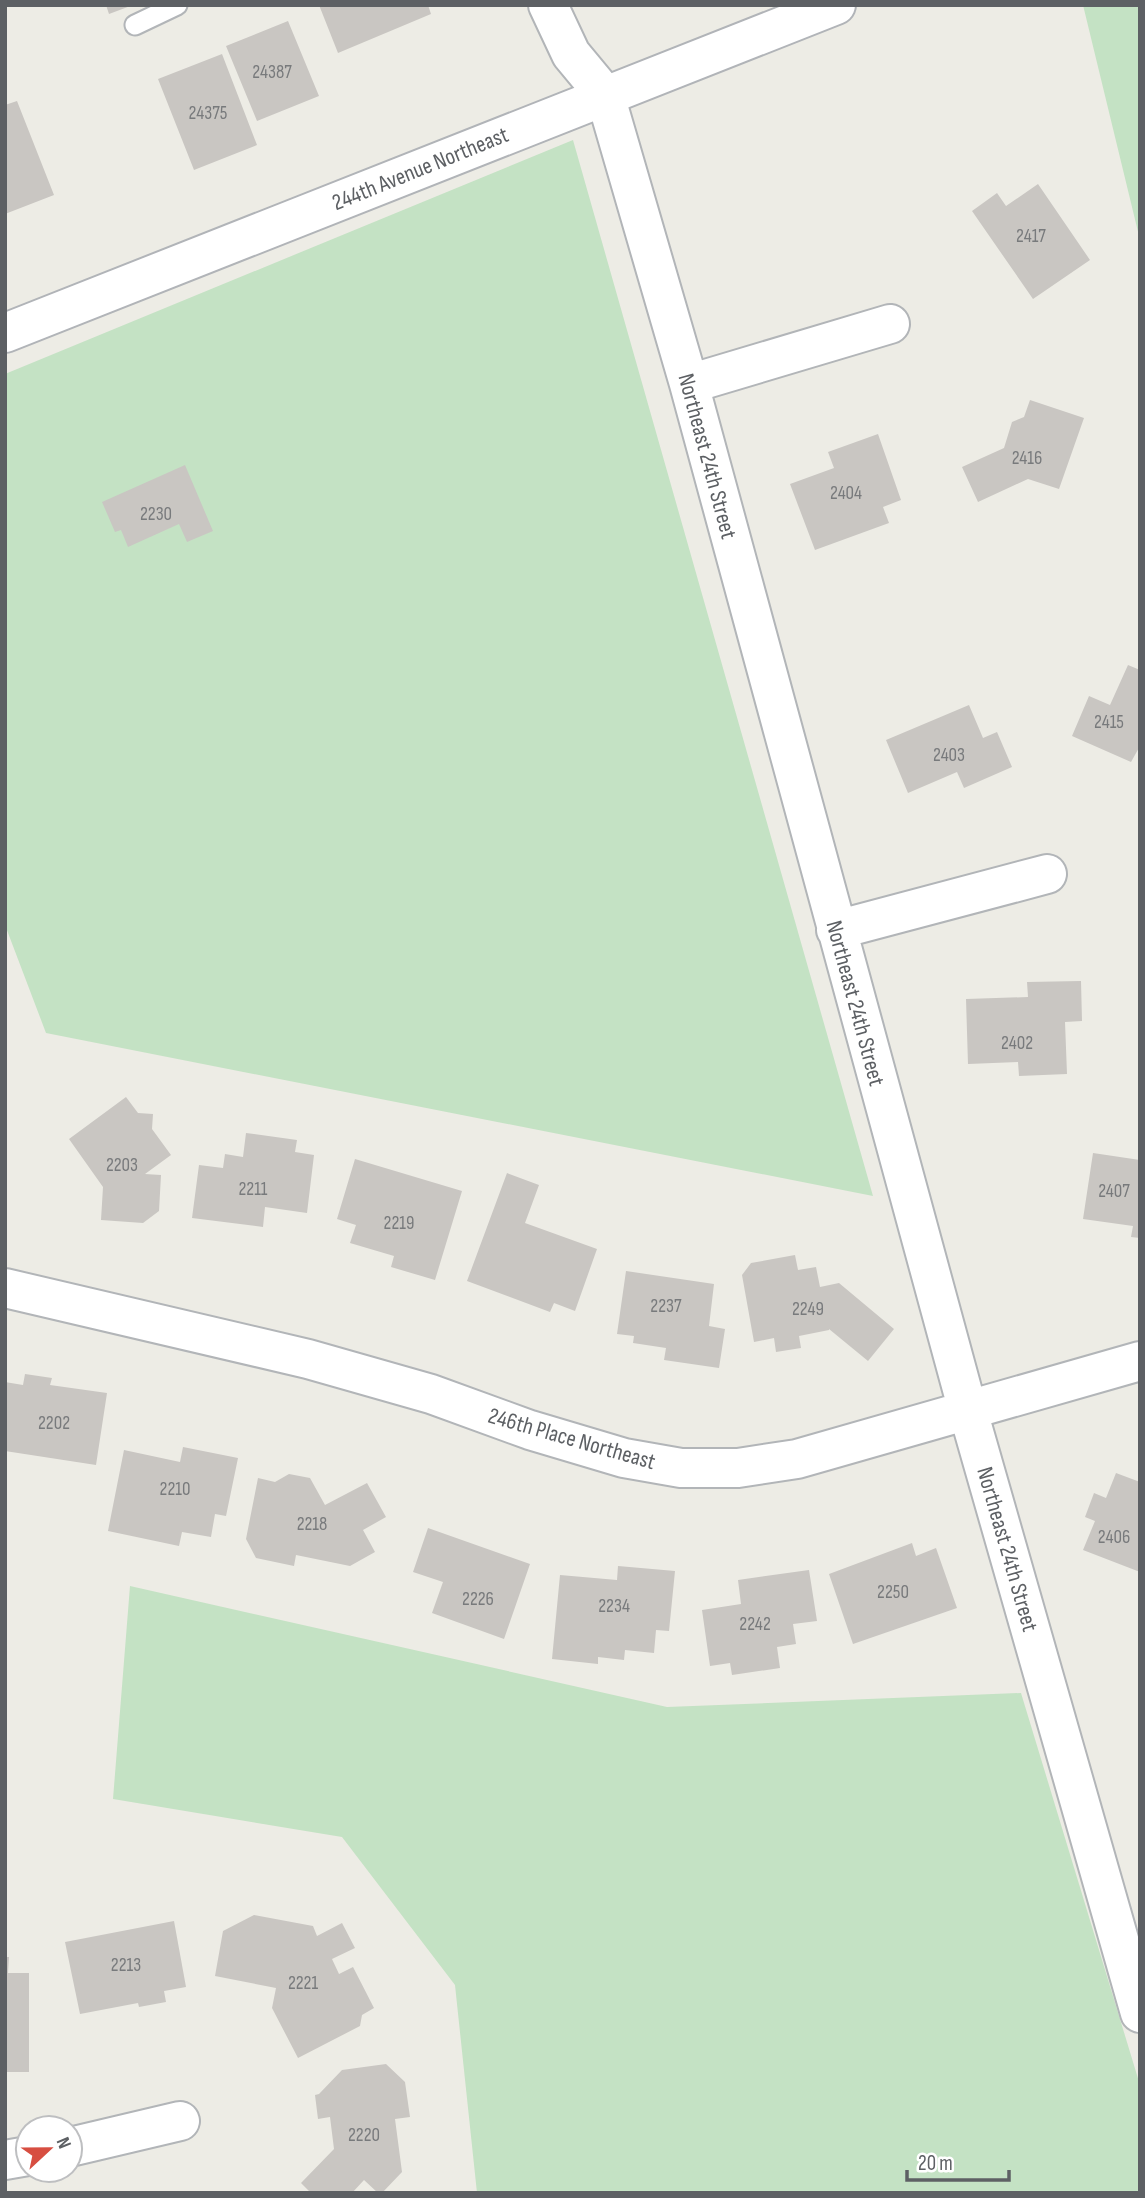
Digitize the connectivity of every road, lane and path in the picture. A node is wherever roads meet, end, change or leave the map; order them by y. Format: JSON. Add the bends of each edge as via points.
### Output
{"nodes":[{"id":1,"x":177,"y":5,"type":"edge"},
{"id":2,"x":548,"y":5,"type":"edge"},
{"id":3,"x":836,"y":5,"type":"edge"},
{"id":4,"x":135,"y":25,"type":"dead end"},
{"id":5,"x":605,"y":95,"type":"junction"},
{"id":6,"x":890,"y":324,"type":"dead end"},
{"id":7,"x":5,"y":333,"type":"edge"},
{"id":8,"x":689,"y":384,"type":"junction"},
{"id":9,"x":1047,"y":874,"type":"dead end"},
{"id":10,"x":836,"y":930,"type":"junction"},
{"id":11,"x":5,"y":1288,"type":"edge"},
{"id":12,"x":1140,"y":1361,"type":"edge"},
{"id":13,"x":968,"y":1411,"type":"junction"},
{"id":14,"x":1140,"y":2013,"type":"edge"},
{"id":15,"x":180,"y":2121,"type":"dead end"},
{"id":16,"x":84,"y":2144,"type":"edge"}],
"edges":[{"from":1,"to":4,"type":"lane"},
{"from":2,"to":5,"type":"street","name":"Northeast 24th Street","via":[[570,54]]},
{"from":3,"to":5,"type":"street","name":"244th Avenue Northeast"},
{"from":5,"to":7,"type":"street","name":"244th Avenue Northeast"},
{"from":5,"to":8,"type":"street","name":"Northeast 24th Street"},
{"from":6,"to":8,"type":"street"},
{"from":8,"to":10,"type":"street","name":"Northeast 24th Street"},
{"from":9,"to":10,"type":"street"},
{"from":10,"to":13,"type":"street","name":"Northeast 24th Street"},
{"from":11,"to":13,"type":"street","name":"246th Place Northeast","via":[[308,1359],[624,1458],[681,1468],[738,1468],[797,1459]]},
{"from":12,"to":13,"type":"street","name":"246th Place Northeast"},
{"from":13,"to":14,"type":"street","name":"Northeast 24th Street"},
{"from":15,"to":16,"type":"street"}]}
